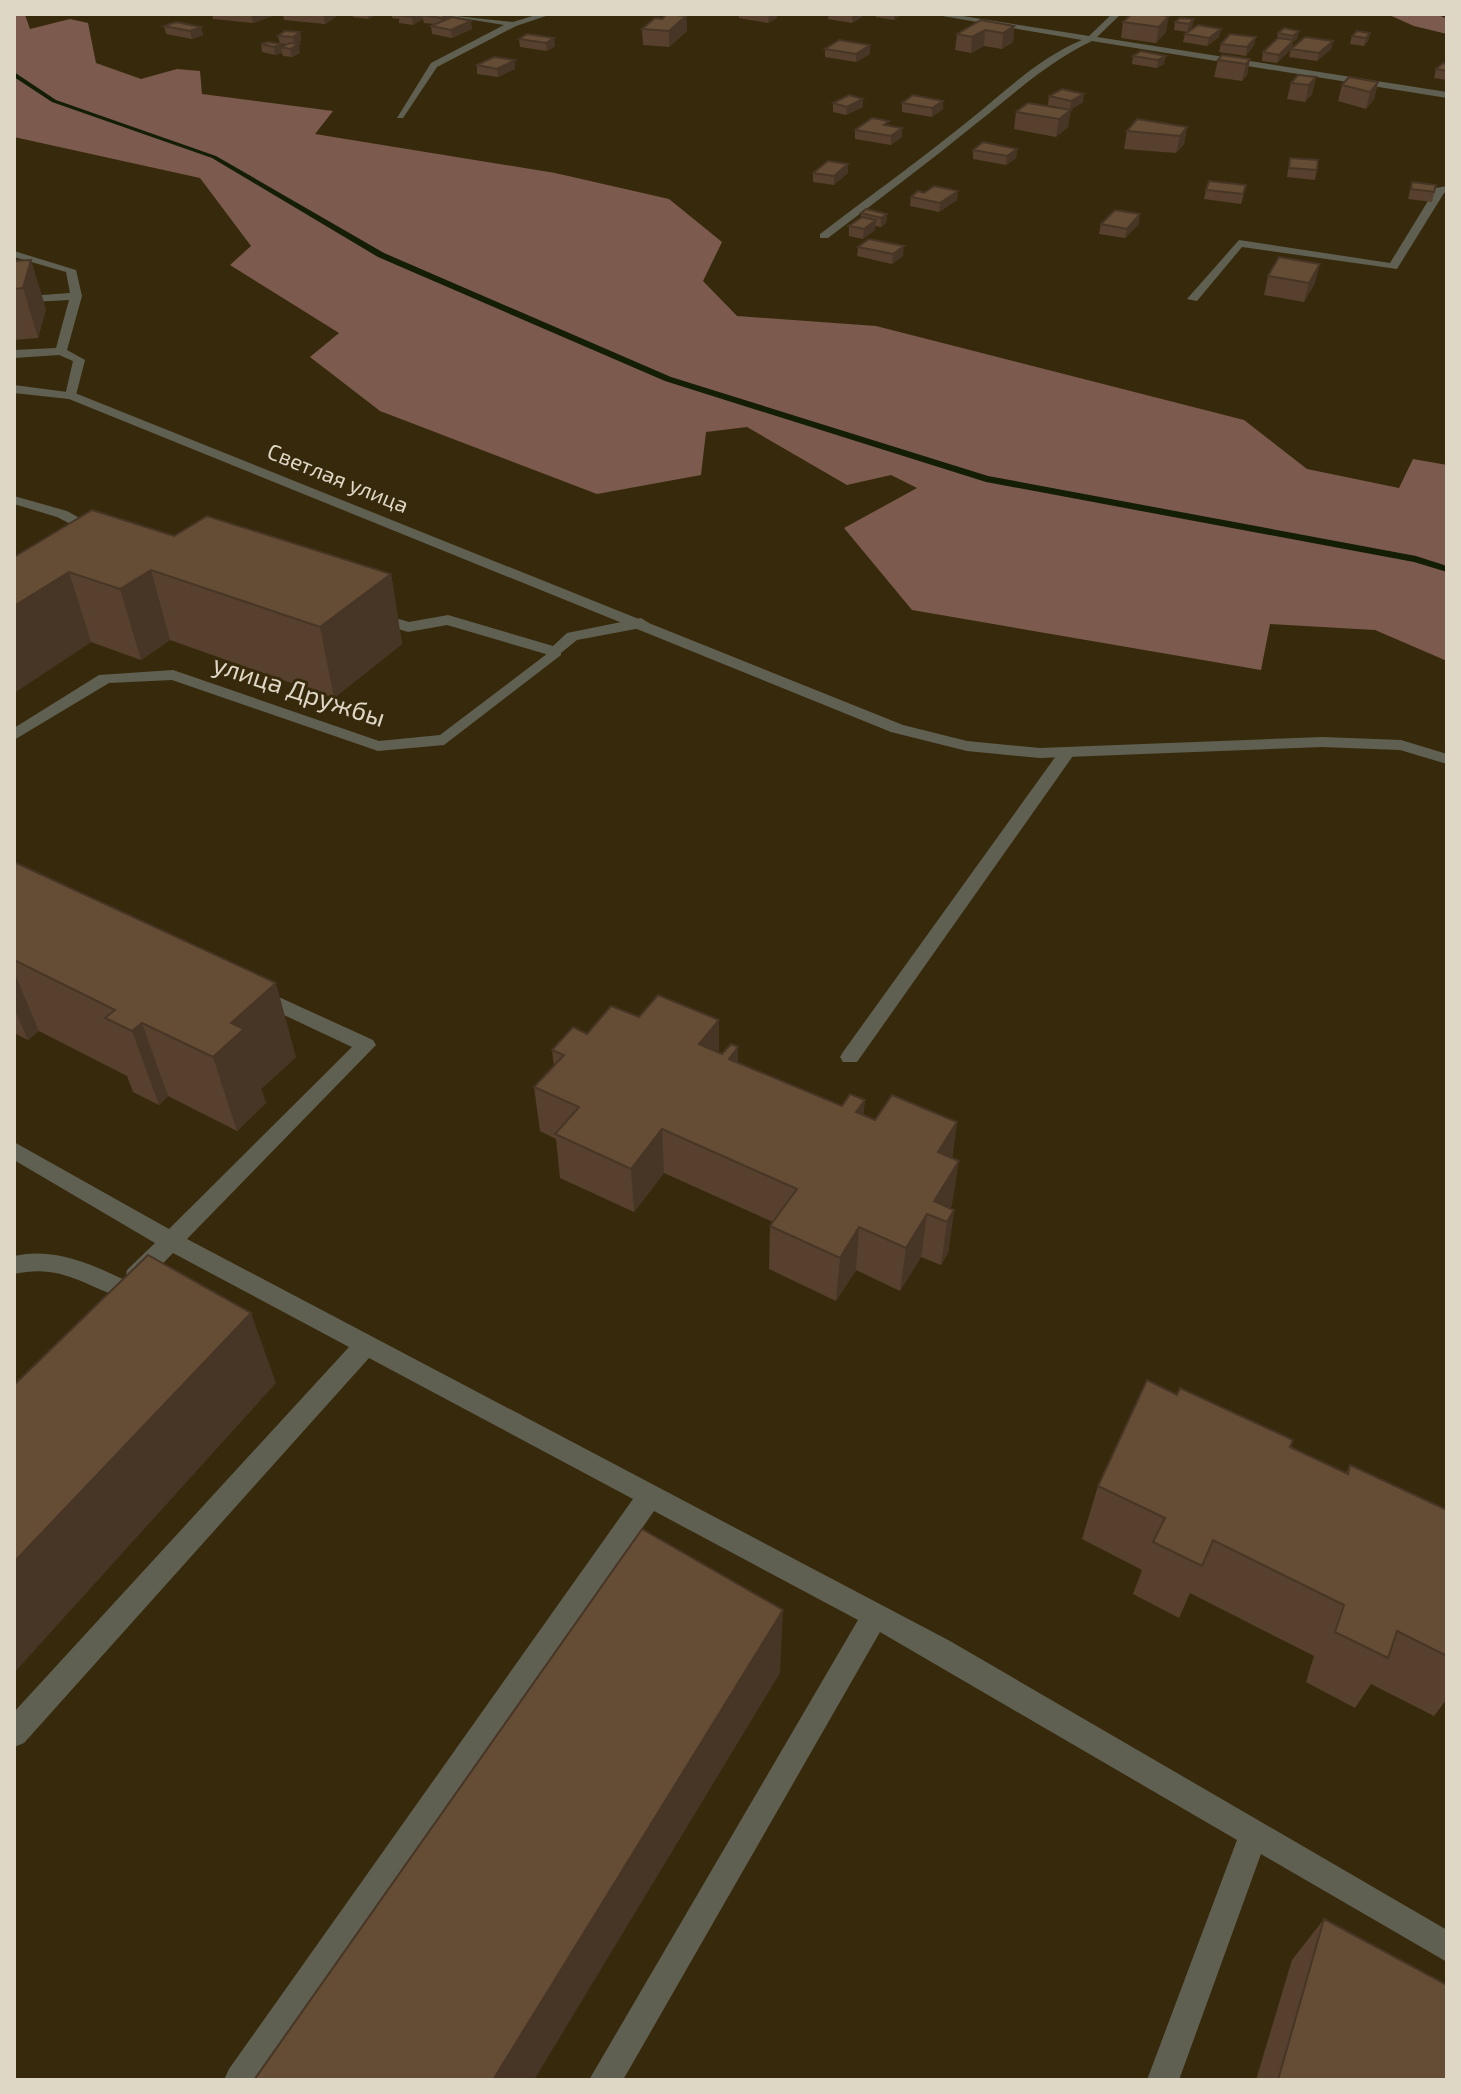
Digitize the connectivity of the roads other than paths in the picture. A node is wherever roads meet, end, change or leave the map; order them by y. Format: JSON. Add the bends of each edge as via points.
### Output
{"nodes":[{"id":1,"x":441,"y":14,"type":"edge"},
{"id":2,"x":548,"y":14,"type":"edge"},
{"id":3,"x":935,"y":14,"type":"edge"},
{"id":4,"x":1117,"y":14,"type":"edge"},
{"id":5,"x":513,"y":24,"type":"junction"},
{"id":6,"x":1089,"y":40,"type":"junction"},
{"id":7,"x":1447,"y":95,"type":"edge"},
{"id":8,"x":400,"y":116,"type":"dead end"},
{"id":9,"x":1447,"y":189,"type":"edge"},
{"id":10,"x":824,"y":236,"type":"dead end"},
{"id":11,"x":14,"y":254,"type":"edge"},
{"id":12,"x":76,"y":296,"type":"junction"},
{"id":13,"x":1193,"y":299,"type":"dead end"},
{"id":14,"x":14,"y":300,"type":"edge"},
{"id":15,"x":61,"y":351,"type":"junction"},
{"id":16,"x":14,"y":354,"type":"edge"},
{"id":17,"x":14,"y":389,"type":"edge"},
{"id":18,"x":71,"y":396,"type":"junction"},
{"id":19,"x":14,"y":500,"type":"edge"},
{"id":20,"x":114,"y":540,"type":"edge"},
{"id":21,"x":363,"y":613,"type":"edge"},
{"id":22,"x":641,"y":623,"type":"junction"},
{"id":23,"x":556,"y":652,"type":"junction"},
{"id":24,"x":14,"y":735,"type":"edge"},
{"id":25,"x":1067,"y":753,"type":"junction"},
{"id":26,"x":1447,"y":759,"type":"edge"},
{"id":27,"x":239,"y":986,"type":"edge"},
{"id":28,"x":850,"y":1057,"type":"dead end"},
{"id":29,"x":14,"y":1150,"type":"edge"},
{"id":30,"x":171,"y":1241,"type":"junction"},
{"id":31,"x":14,"y":1265,"type":"edge"},
{"id":32,"x":122,"y":1289,"type":"junction"},
{"id":33,"x":100,"y":1310,"type":"edge"},
{"id":34,"x":365,"y":1346,"type":"junction"},
{"id":35,"x":650,"y":1496,"type":"junction"},
{"id":36,"x":875,"y":1616,"type":"junction"},
{"id":37,"x":14,"y":1733,"type":"edge"},
{"id":38,"x":1254,"y":1834,"type":"junction"},
{"id":39,"x":1447,"y":1947,"type":"edge"},
{"id":40,"x":240,"y":2080,"type":"edge"},
{"id":41,"x":605,"y":2080,"type":"edge"},
{"id":42,"x":1163,"y":2080,"type":"edge"}],
"edges":[{"from":1,"to":5,"type":"street"},
{"from":2,"to":5,"type":"street"},
{"from":3,"to":6,"type":"street"},
{"from":4,"to":6,"type":"street"},
{"from":5,"to":8,"type":"street","via":[[434,65]]},
{"from":6,"to":7,"type":"street"},
{"from":6,"to":10,"type":"street","via":[[1063,51],[1016,84]]},
{"from":9,"to":13,"type":"street","via":[[1440,190],[1393,267],[1239,243]]},
{"from":11,"to":12,"type":"street","via":[[71,270]]},
{"from":12,"to":14,"type":"street"},
{"from":12,"to":15,"type":"street"},
{"from":15,"to":16,"type":"street"},
{"from":15,"to":18,"type":"street","via":[[79,360]]},
{"from":17,"to":18,"type":"street","name":"Светлая улица"},
{"from":18,"to":22,"type":"street","name":"Светлая улица"},
{"from":19,"to":20,"type":"street","via":[[62,514]]},
{"from":21,"to":23,"type":"street","via":[[408,627],[448,620]]},
{"from":22,"to":23,"type":"street","name":"улица Дружбы","via":[[572,636]]},
{"from":22,"to":25,"type":"street","name":"Светлая улица","via":[[897,729],[967,746]]},
{"from":23,"to":24,"type":"street","name":"улица Дружбы","via":[[444,740],[378,746],[173,675],[105,678]]},
{"from":25,"to":26,"type":"street","name":"Светлая улица","via":[[1322,742],[1401,745]]},
{"from":25,"to":28,"type":"street"},
{"from":27,"to":30,"type":"street","via":[[366,1045]]},
{"from":29,"to":30,"type":"street"},
{"from":30,"to":32,"type":"street"},
{"from":30,"to":34,"type":"street"},
{"from":31,"to":32,"type":"street","via":[[29,1260],[64,1262]]},
{"from":32,"to":33,"type":"street"},
{"from":34,"to":35,"type":"street"},
{"from":34,"to":37,"type":"street"},
{"from":35,"to":36,"type":"street"},
{"from":35,"to":40,"type":"street"},
{"from":36,"to":38,"type":"street"},
{"from":36,"to":41,"type":"street"},
{"from":38,"to":39,"type":"street"},
{"from":38,"to":42,"type":"street"}]}
